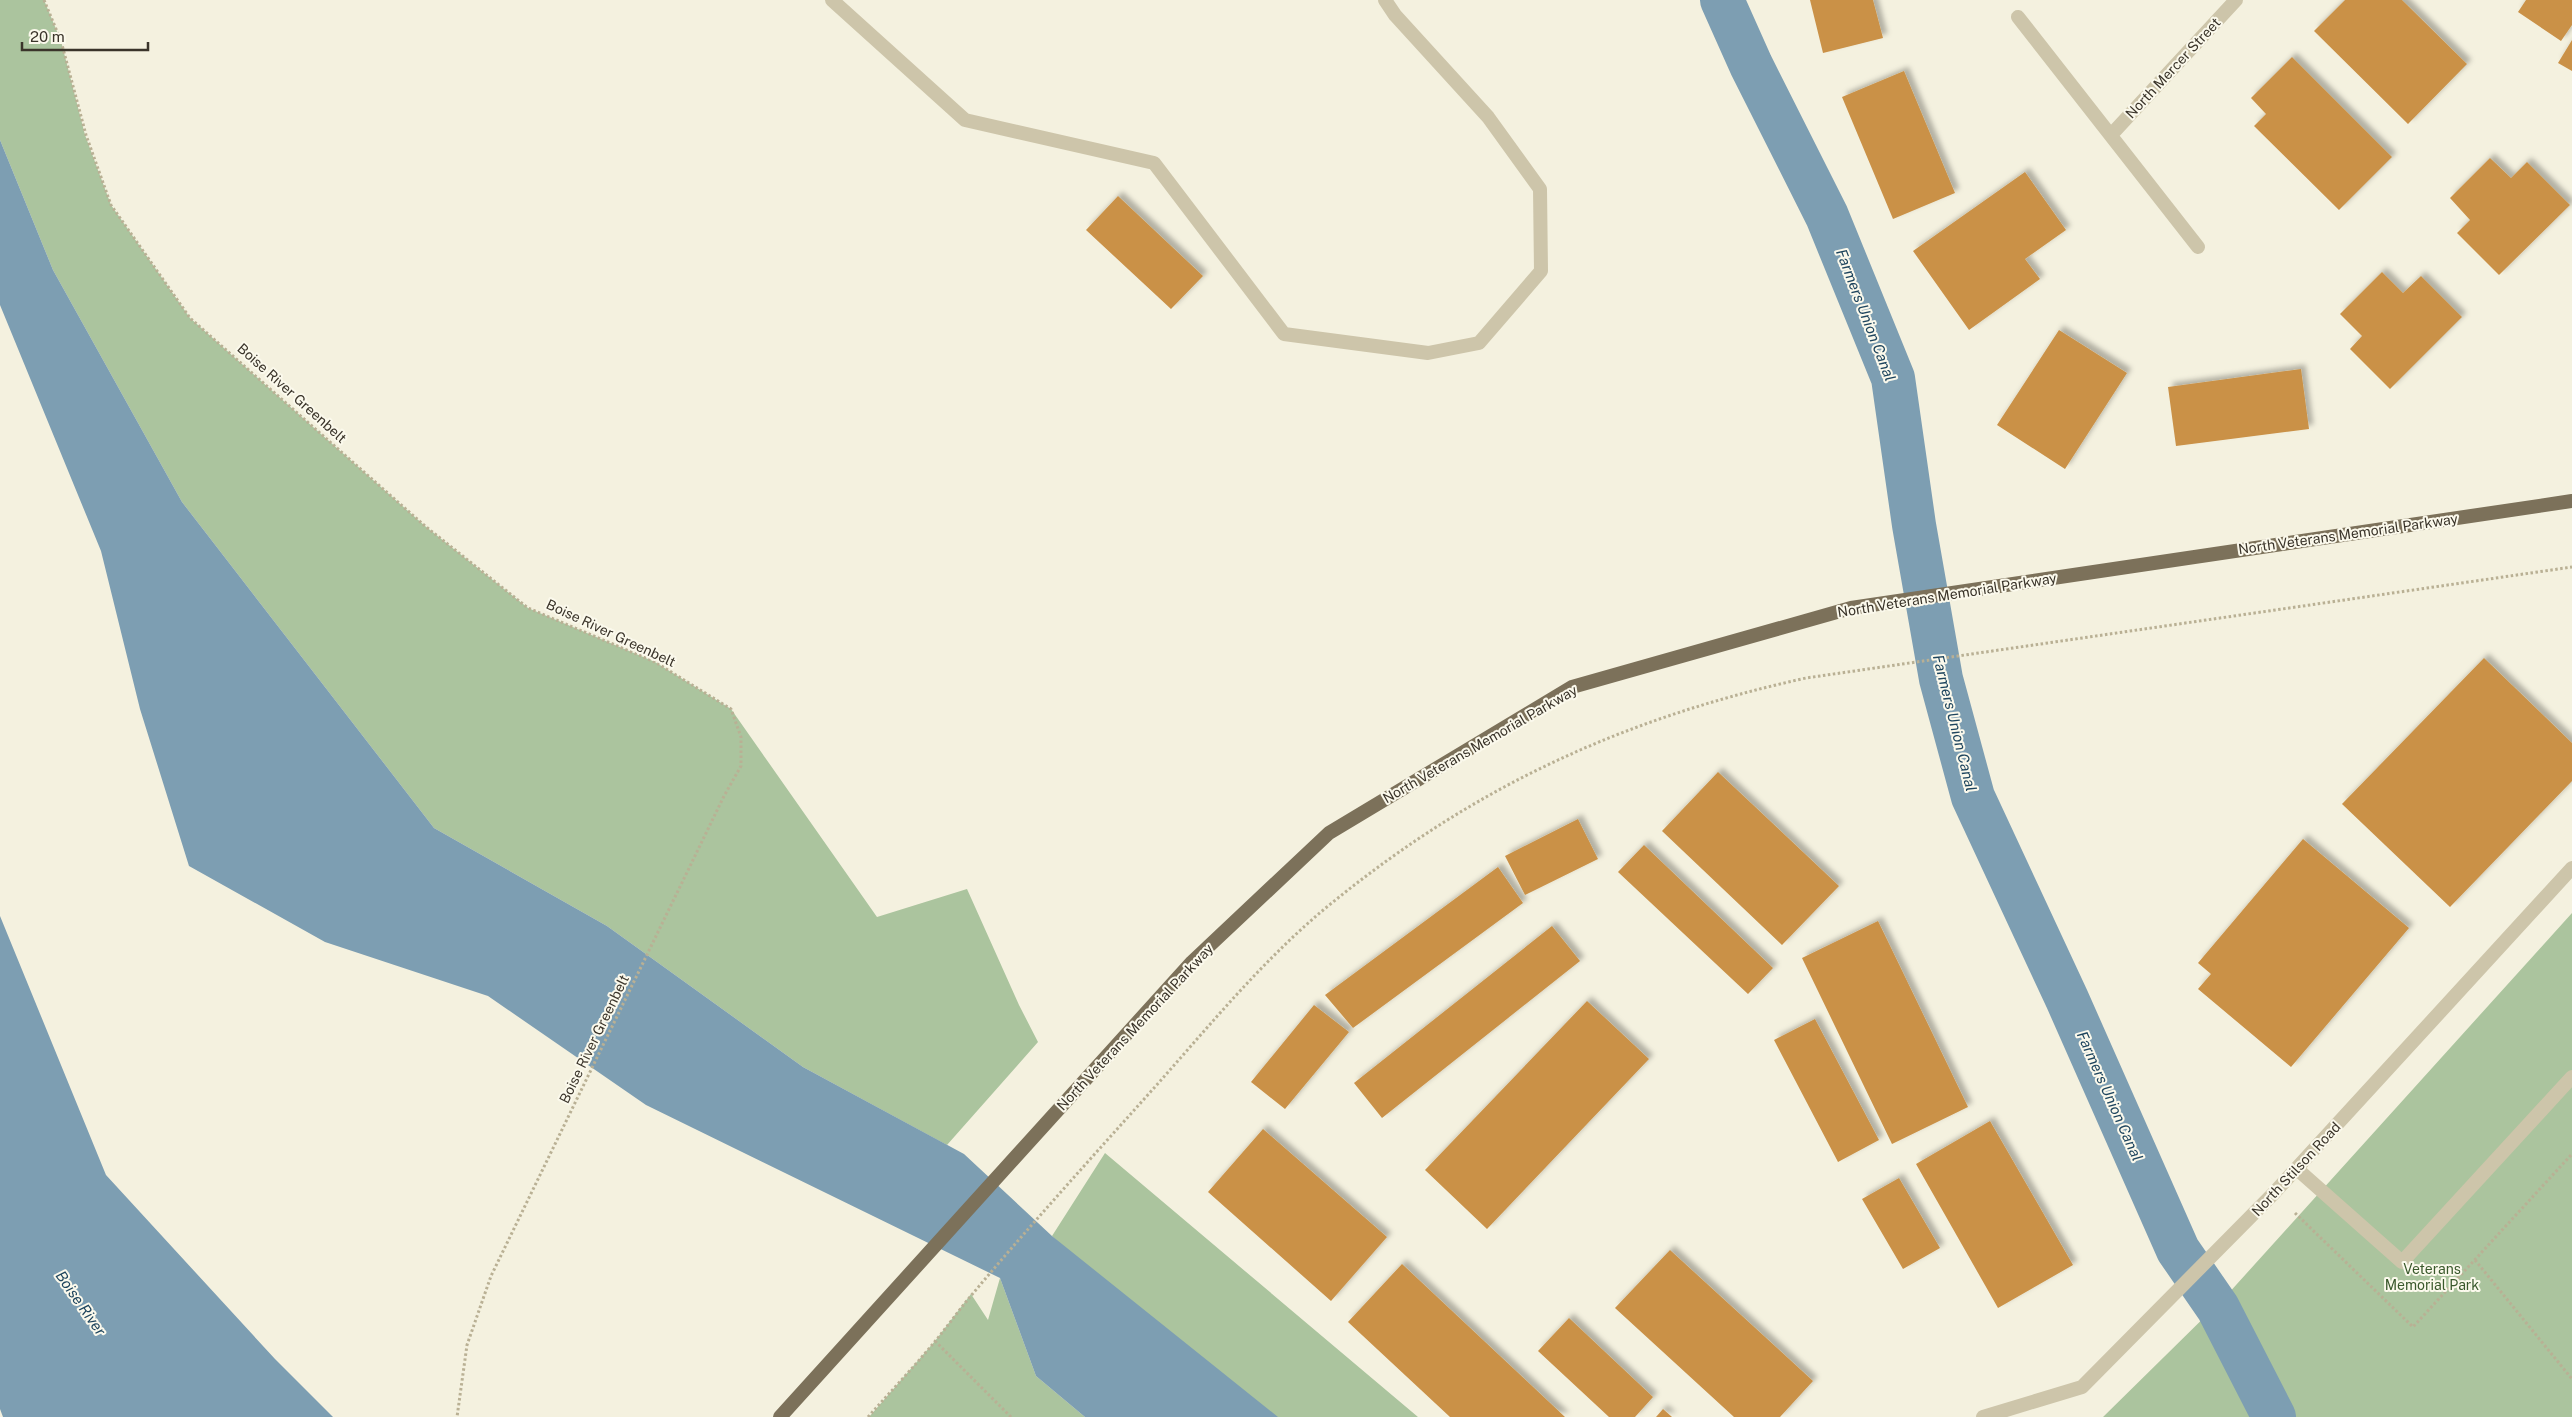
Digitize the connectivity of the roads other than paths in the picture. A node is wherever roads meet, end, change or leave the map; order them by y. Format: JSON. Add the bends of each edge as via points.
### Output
{"nodes":[{"id":1,"x":832,"y":0,"type":"edge"},
{"id":2,"x":1385,"y":0,"type":"edge"},
{"id":3,"x":2236,"y":0,"type":"edge"},
{"id":4,"x":2018,"y":17,"type":"dead end"},
{"id":5,"x":2111,"y":135,"type":"junction"},
{"id":6,"x":2198,"y":247,"type":"dead end"},
{"id":7,"x":2572,"y":501,"type":"edge"},
{"id":8,"x":2572,"y":868,"type":"edge"},
{"id":9,"x":2572,"y":1077,"type":"edge"},
{"id":10,"x":2297,"y":1169,"type":"junction"},
{"id":11,"x":780,"y":1417,"type":"edge"},
{"id":12,"x":1983,"y":1417,"type":"edge"}],
"edges":[{"from":1,"to":2,"type":"street","via":[[965,120],[1154,163],[1284,334],[1428,353],[1479,343],[1541,271],[1540,188],[1488,116]]},
{"from":3,"to":5,"type":"street","name":"North Mercer Street"},
{"from":4,"to":5,"type":"street"},
{"from":5,"to":6,"type":"street"},
{"from":7,"to":11,"type":"main road","name":"North Veterans Memorial Parkway","via":[[1851,608],[1572,687],[1329,833],[1192,962]]},
{"from":8,"to":10,"type":"street","name":"North Stilson Road"},
{"from":9,"to":10,"type":"street","via":[[2402,1262]]},
{"from":10,"to":12,"type":"street","name":"North Stilson Road","via":[[2082,1387]]}]}
